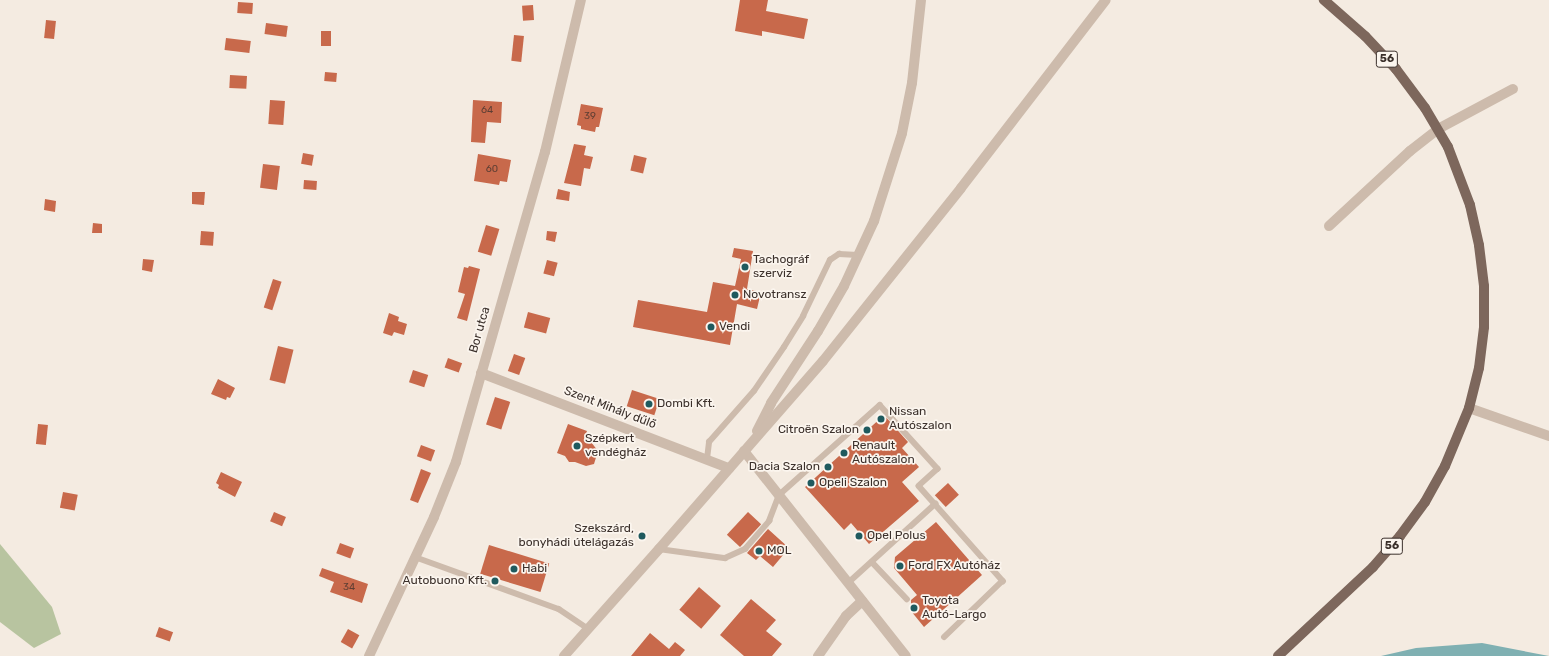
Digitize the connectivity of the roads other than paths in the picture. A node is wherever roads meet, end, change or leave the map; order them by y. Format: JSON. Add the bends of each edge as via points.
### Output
{"nodes":[{"id":1,"x":581,"y":0,"type":"edge"},
{"id":2,"x":921,"y":0,"type":"edge"},
{"id":3,"x":1106,"y":0,"type":"edge"},
{"id":4,"x":1115,"y":0,"type":"edge"},
{"id":5,"x":1324,"y":0,"type":"edge"},
{"id":6,"x":1095,"y":17,"type":"junction"},
{"id":7,"x":1512,"y":89,"type":"dead end"},
{"id":8,"x":1438,"y":129,"type":"junction"},
{"id":9,"x":1329,"y":226,"type":"dead end"},
{"id":10,"x":858,"y":255,"type":"junction"},
{"id":11,"x":481,"y":373,"type":"junction"},
{"id":12,"x":1469,"y":408,"type":"junction"},
{"id":13,"x":1549,"y":436,"type":"edge"},
{"id":14,"x":752,"y":443,"type":"junction"},
{"id":15,"x":744,"y":451,"type":"junction"},
{"id":16,"x":707,"y":459,"type":"junction"},
{"id":17,"x":729,"y":468,"type":"junction"},
{"id":18,"x":779,"y":495,"type":"junction"},
{"id":19,"x":935,"y":504,"type":"junction"},
{"id":20,"x":659,"y":549,"type":"junction"},
{"id":21,"x":415,"y":558,"type":"junction"},
{"id":22,"x":872,"y":562,"type":"junction"},
{"id":23,"x":848,"y":583,"type":"junction"},
{"id":24,"x":907,"y":599,"type":"dead end"},
{"id":25,"x":862,"y":601,"type":"junction"},
{"id":26,"x":588,"y":629,"type":"junction"},
{"id":27,"x":944,"y":637,"type":"dead end"},
{"id":28,"x":369,"y":656,"type":"edge"},
{"id":29,"x":564,"y":656,"type":"edge"},
{"id":30,"x":818,"y":656,"type":"edge"},
{"id":31,"x":906,"y":656,"type":"edge"},
{"id":32,"x":1278,"y":656,"type":"edge"}],
"edges":[{"from":1,"to":11,"type":"street","name":"Bor utca","via":[[545,152]]},
{"from":2,"to":10,"type":"street","via":[[912,82],[902,133],[874,221]]},
{"from":3,"to":6,"type":"street"},
{"from":4,"to":6,"type":"street"},
{"from":5,"to":8,"type":"main road","number":"56","via":[[1379,50],[1411,88]]},
{"from":6,"to":14,"type":"street","via":[[838,342]]},
{"from":7,"to":8,"type":"street"},
{"from":8,"to":9,"type":"street","via":[[1410,151]]},
{"from":8,"to":12,"type":"main road","number":"56","via":[[1456,166],[1470,205],[1482,266],[1482,341],[1479,368]]},
{"from":10,"to":14,"type":"street","via":[[844,286],[818,331],[770,403]]},
{"from":10,"to":16,"type":"lane","via":[[839,254],[830,260],[803,316],[784,347],[754,391],[709,442]]},
{"from":11,"to":16,"type":"street","name":"Szent Mihály dűlő"},
{"from":11,"to":21,"type":"street","name":"Bor utca","via":[[456,462]]},
{"from":12,"to":13,"type":"street"},
{"from":12,"to":32,"type":"main road","number":"56","via":[[1445,466],[1400,536],[1342,598]]},
{"from":14,"to":15,"type":"street"},
{"from":15,"to":17,"type":"street"},
{"from":15,"to":18,"type":"street"},
{"from":16,"to":17,"type":"street","name":"Szent Mihály dűlő"},
{"from":17,"to":20,"type":"street"},
{"from":18,"to":19,"type":"lane","via":[[880,406],[938,469],[919,486]]},
{"from":18,"to":20,"type":"lane","via":[[769,520],[745,549],[725,558]]},
{"from":18,"to":23,"type":"street"},
{"from":19,"to":22,"type":"lane"},
{"from":19,"to":27,"type":"lane","via":[[1003,580]]},
{"from":20,"to":26,"type":"street"},
{"from":21,"to":26,"type":"lane","via":[[559,609]]},
{"from":21,"to":28,"type":"street","name":"Bor utca"},
{"from":22,"to":23,"type":"lane"},
{"from":22,"to":24,"type":"lane"},
{"from":23,"to":25,"type":"street"},
{"from":25,"to":30,"type":"street","via":[[846,616]]},
{"from":25,"to":31,"type":"street"},
{"from":26,"to":29,"type":"street"}]}
